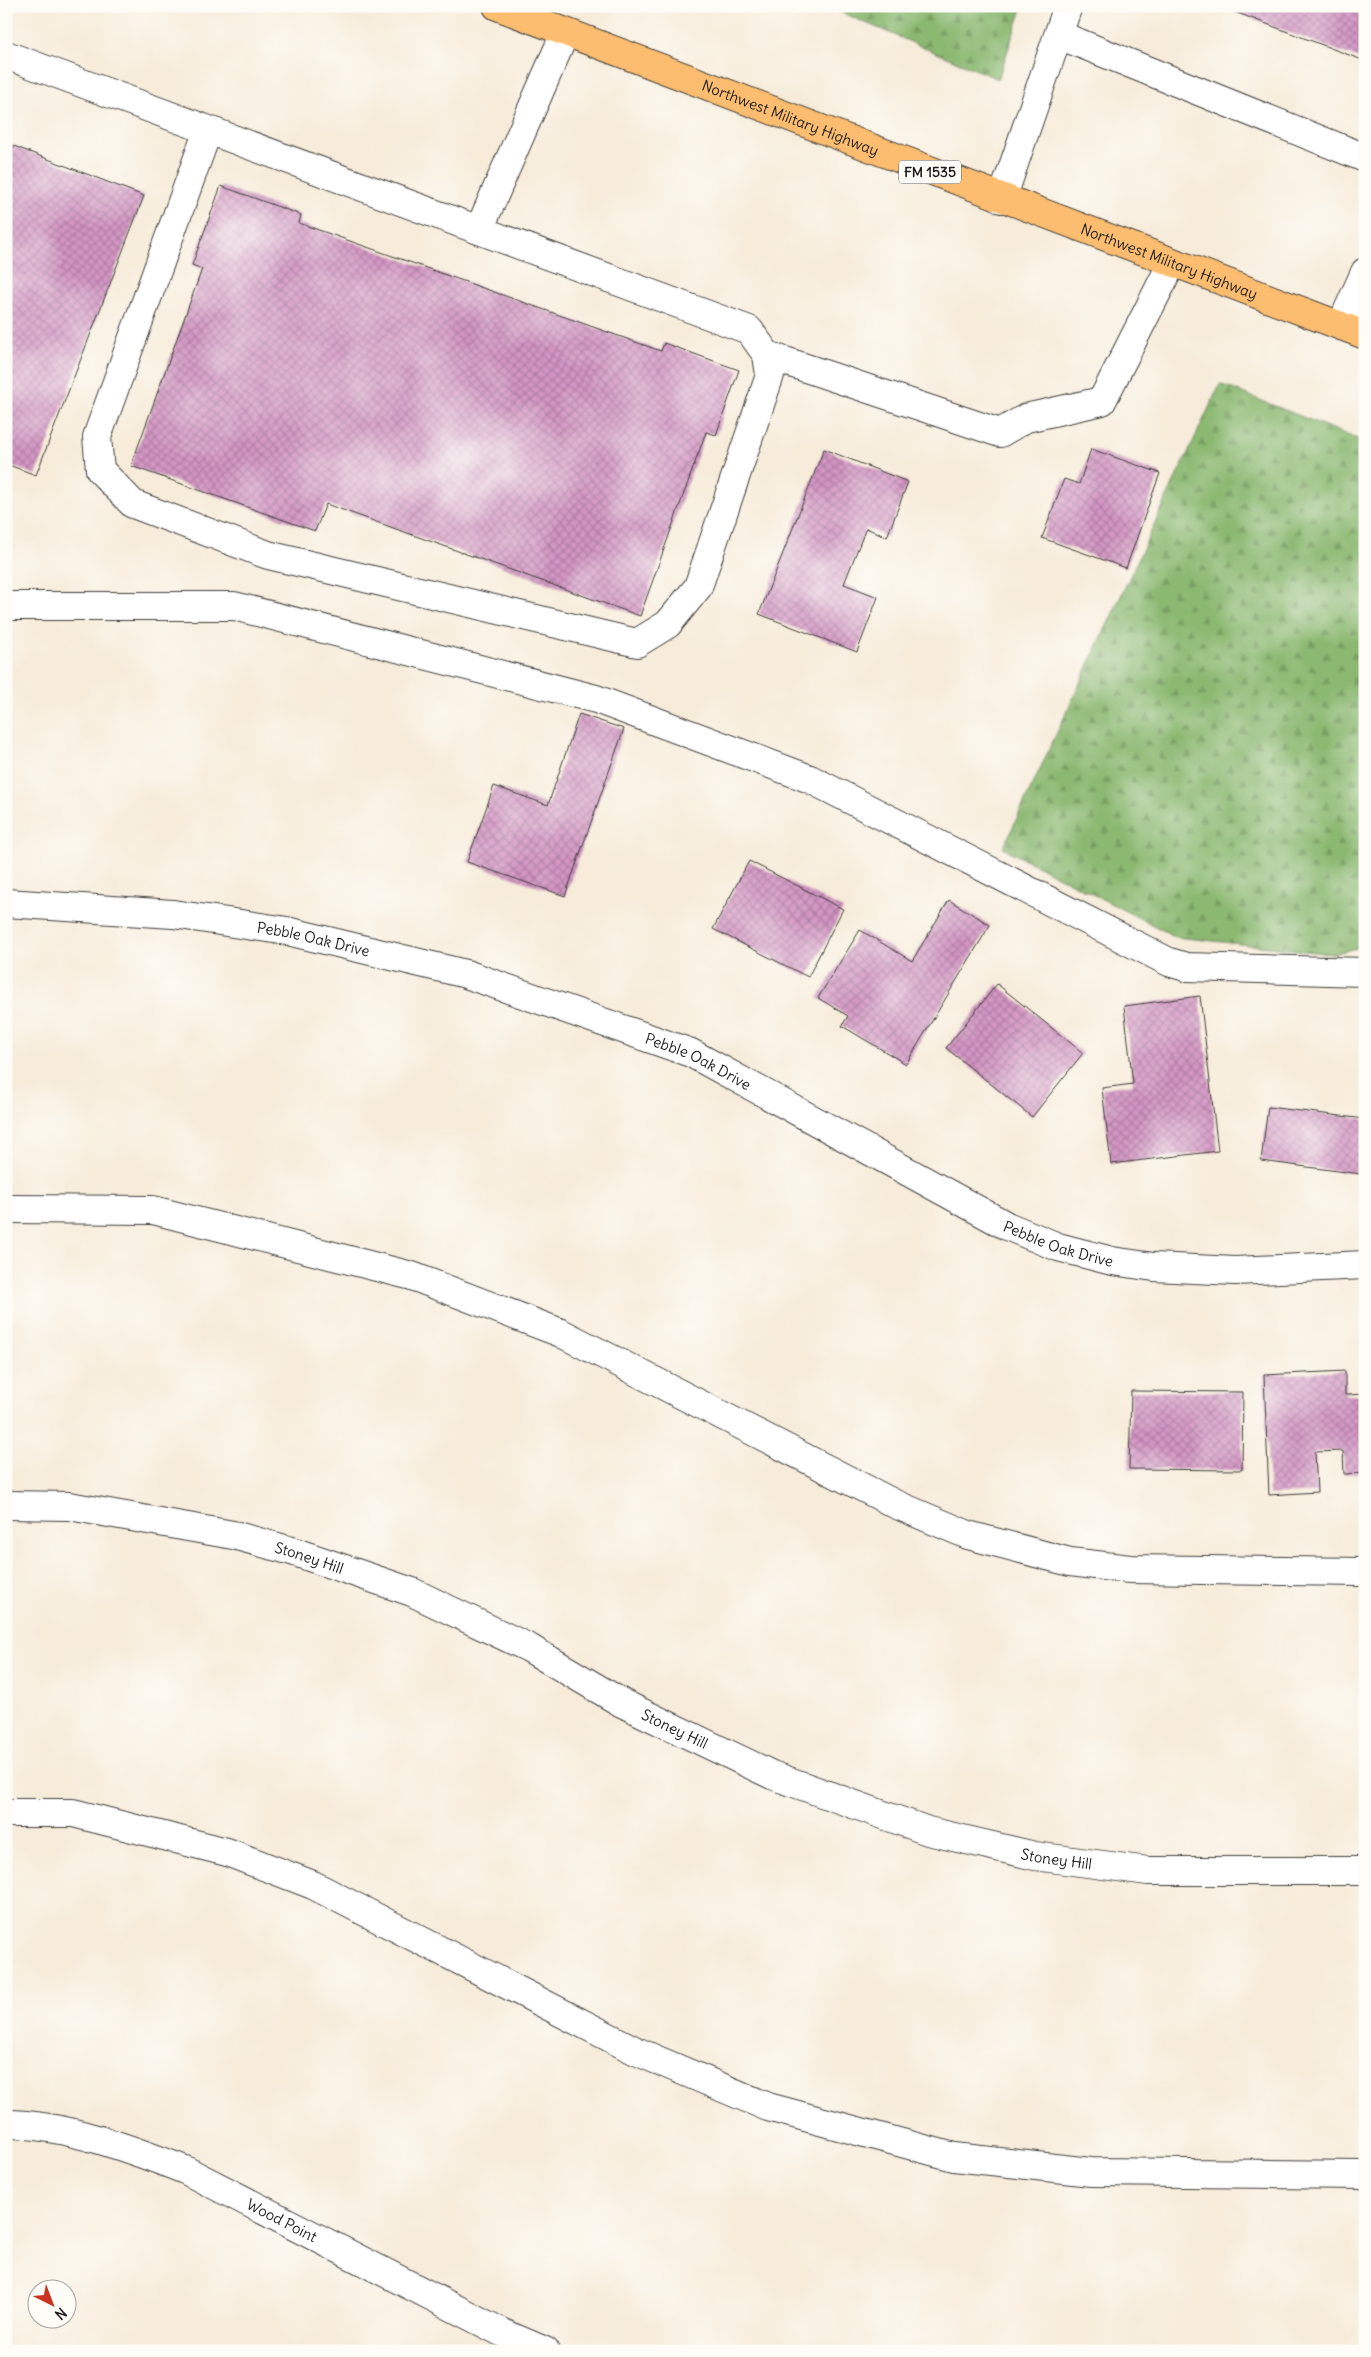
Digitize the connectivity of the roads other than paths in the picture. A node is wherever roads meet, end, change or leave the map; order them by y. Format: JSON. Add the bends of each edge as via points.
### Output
{"nodes":[{"id":1,"x":1068,"y":6,"type":"edge"},
{"id":2,"x":511,"y":9,"type":"edge"},
{"id":3,"x":565,"y":33,"type":"junction"},
{"id":4,"x":1059,"y":35,"type":"junction"},
{"id":5,"x":6,"y":55,"type":"edge"},
{"id":6,"x":208,"y":130,"type":"junction"},
{"id":7,"x":1365,"y":158,"type":"edge"},
{"id":8,"x":1002,"y":199,"type":"junction"},
{"id":9,"x":479,"y":230,"type":"junction"},
{"id":10,"x":1172,"y":263,"type":"junction"},
{"id":11,"x":1365,"y":272,"type":"edge"},
{"id":12,"x":1353,"y":330,"type":"edge"},
{"id":13,"x":767,"y":355,"type":"junction"},
{"id":14,"x":6,"y":606,"type":"edge"},
{"id":15,"x":6,"y":903,"type":"edge"},
{"id":16,"x":1365,"y":972,"type":"edge"},
{"id":17,"x":6,"y":1209,"type":"edge"},
{"id":18,"x":1365,"y":1265,"type":"edge"},
{"id":19,"x":6,"y":1505,"type":"edge"},
{"id":20,"x":1365,"y":1572,"type":"edge"},
{"id":21,"x":6,"y":1813,"type":"edge"},
{"id":22,"x":1365,"y":1871,"type":"edge"},
{"id":23,"x":6,"y":2124,"type":"edge"},
{"id":24,"x":1365,"y":2175,"type":"edge"},
{"id":25,"x":545,"y":2351,"type":"edge"}],
"edges":[{"from":1,"to":4,"type":"street"},
{"from":2,"to":3,"type":"main road","name":"Northwest Military Highway","number":"FM 1535"},
{"from":3,"to":8,"type":"main road","name":"Northwest Military Highway","number":"FM 1535"},
{"from":3,"to":9,"type":"street"},
{"from":4,"to":7,"type":"street"},
{"from":4,"to":8,"type":"street"},
{"from":5,"to":6,"type":"street"},
{"from":6,"to":9,"type":"street"},
{"from":6,"to":13,"type":"street","via":[[97,437],[100,470],[133,504],[268,555],[637,643],[668,624],[698,587],[770,375]]},
{"from":8,"to":10,"type":"main road","name":"Northwest Military Highway","number":"FM 1535"},
{"from":9,"to":13,"type":"street","via":[[749,330]]},
{"from":10,"to":12,"type":"main road","name":"Northwest Military Highway","number":"FM 1535"},
{"from":10,"to":13,"type":"street","via":[[1102,401],[1026,418],[1000,433]]},
{"from":11,"to":12,"type":"street"},
{"from":14,"to":16,"type":"street","via":[[234,606],[596,698],[810,779],[1169,962],[1186,967]]},
{"from":15,"to":18,"type":"street","name":"Pebble Oak Drive","via":[[173,914],[287,931],[466,974],[691,1053],[1007,1226],[1058,1246],[1112,1261],[1154,1267],[1235,1271]]},
{"from":17,"to":20,"type":"street","via":[[153,1210],[412,1276],[561,1333],[895,1504],[968,1535],[1070,1562],[1130,1569]]},
{"from":19,"to":22,"type":"street","name":"Stoney Hill","via":[[69,1506],[233,1535],[292,1551],[412,1592],[529,1648],[622,1702],[772,1775],[928,1831],[1036,1856],[1148,1871]]},
{"from":21,"to":24,"type":"street","via":[[73,1813],[227,1852],[313,1885],[636,2051],[768,2107],[954,2156],[1091,2172]]},
{"from":23,"to":25,"type":"street","name":"Wood Point","via":[[32,2124],[131,2149],[185,2170]]}]}
